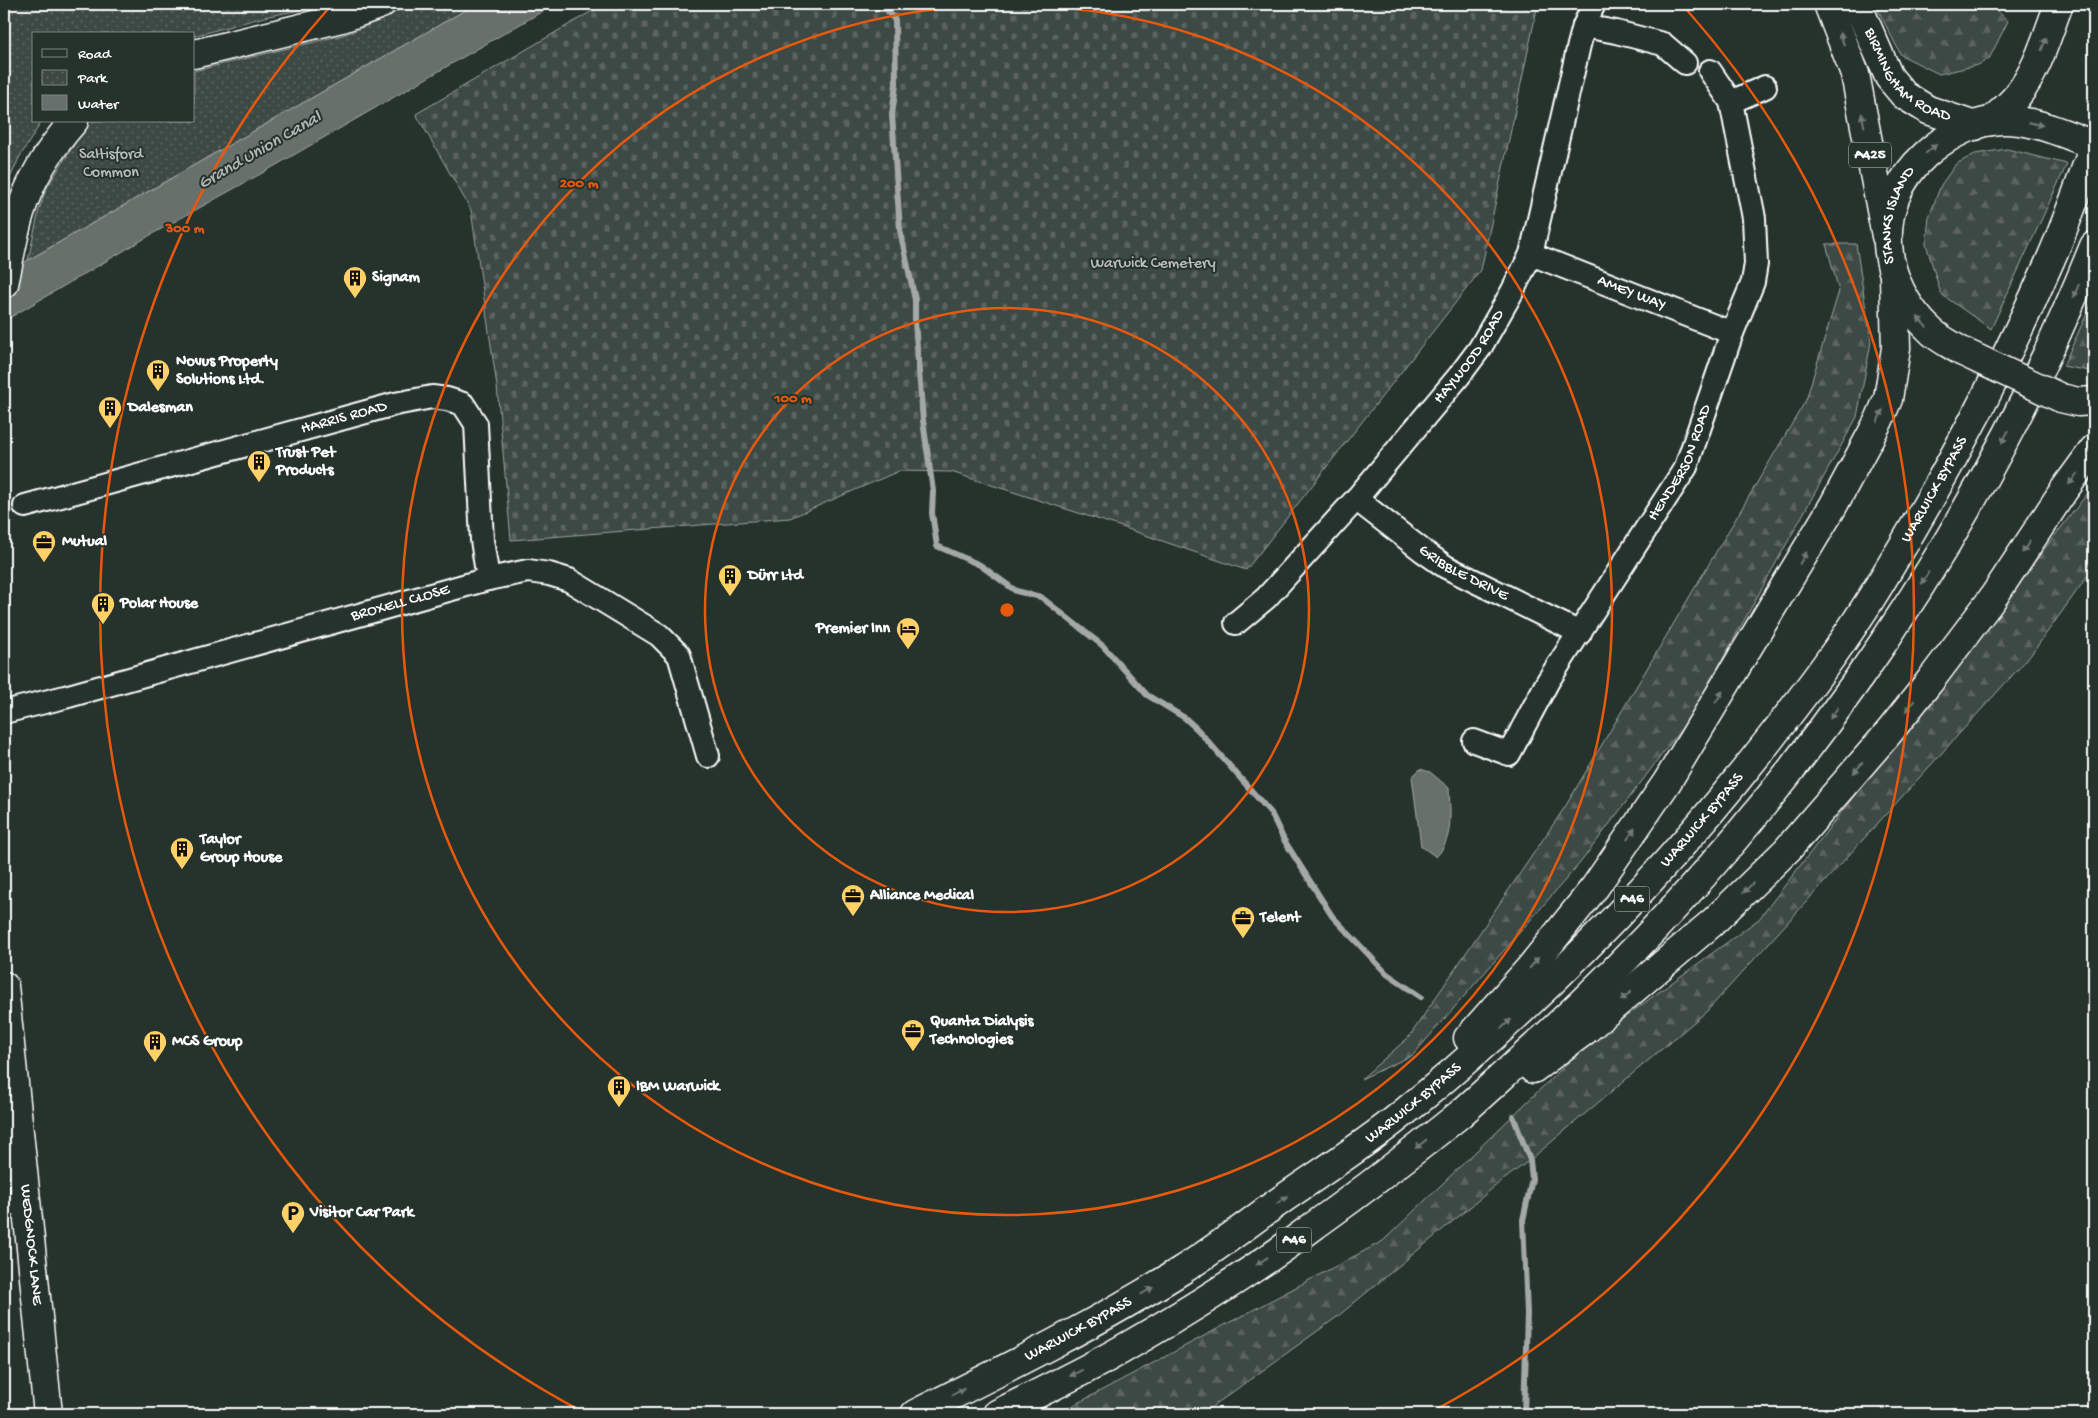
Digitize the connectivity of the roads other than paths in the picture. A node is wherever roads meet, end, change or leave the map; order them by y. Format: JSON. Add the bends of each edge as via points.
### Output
{"nodes":[{"id":1,"x":381,"y":4,"type":"edge"},
{"id":2,"x":1594,"y":4,"type":"edge"},
{"id":3,"x":1828,"y":4,"type":"edge"},
{"id":4,"x":1857,"y":4,"type":"edge"},
{"id":5,"x":2059,"y":4,"type":"edge"},
{"id":6,"x":1584,"y":26,"type":"junction"},
{"id":7,"x":195,"y":54,"type":"edge"},
{"id":8,"x":1684,"y":63,"type":"dead end"},
{"id":9,"x":1710,"y":71,"type":"dead end"},
{"id":10,"x":1765,"y":87,"type":"dead end"},
{"id":11,"x":1731,"y":102,"type":"junction"},
{"id":12,"x":73,"y":122,"type":"edge"},
{"id":13,"x":1983,"y":123,"type":"junction"},
{"id":14,"x":2094,"y":146,"type":"edge"},
{"id":15,"x":1886,"y":236,"type":"junction"},
{"id":16,"x":2094,"y":246,"type":"edge"},
{"id":17,"x":1531,"y":254,"type":"junction"},
{"id":18,"x":1894,"y":277,"type":"junction"},
{"id":19,"x":4,"y":284,"type":"edge"},
{"id":20,"x":1732,"y":334,"type":"junction"},
{"id":21,"x":2094,"y":402,"type":"edge"},
{"id":22,"x":2094,"y":449,"type":"edge"},
{"id":23,"x":1356,"y":499,"type":"junction"},
{"id":24,"x":25,"y":506,"type":"dead end"},
{"id":25,"x":488,"y":579,"type":"junction"},
{"id":26,"x":1236,"y":623,"type":"dead end"},
{"id":27,"x":1580,"y":633,"type":"junction"},
{"id":28,"x":4,"y":712,"type":"edge"},
{"id":29,"x":1474,"y":741,"type":"dead end"},
{"id":30,"x":708,"y":756,"type":"dead end"},
{"id":31,"x":4,"y":986,"type":"edge"},
{"id":32,"x":1459,"y":1114,"type":"junction"},
{"id":33,"x":1397,"y":1118,"type":"junction"},
{"id":34,"x":15,"y":1203,"type":"edge"},
{"id":35,"x":48,"y":1414,"type":"edge"},
{"id":36,"x":914,"y":1414,"type":"edge"},
{"id":37,"x":997,"y":1414,"type":"edge"}],
"edges":[{"from":1,"to":7,"type":"main road","via":[[342,18]]},
{"from":2,"to":6,"type":"street","name":"HAYWOOD ROAD"},
{"from":15,"to":3,"type":"main road","name":"BIRMINGHAM ROAD","number":"A425","one_way":true,"via":[[1855,74]]},
{"from":4,"to":13,"type":"main road","name":"BIRMINGHAM ROAD","via":[[1889,77],[1904,95],[1928,110]]},
{"from":13,"to":5,"type":"main road","one_way":true,"via":[[2008,106],[2026,82]]},
{"from":6,"to":8,"type":"street","via":[[1663,44]]},
{"from":6,"to":17,"type":"street","name":"HAYWOOD ROAD"},
{"from":9,"to":11,"type":"street","name":"HENDERSON ROAD"},
{"from":10,"to":11,"type":"street"},
{"from":11,"to":20,"type":"street","name":"HENDERSON ROAD","via":[[1754,218],[1756,264],[1753,282]]},
{"from":12,"to":19,"type":"main road","via":[[62,134],[28,193],[20,212]]},
{"from":13,"to":14,"type":"main road","name":"STANKS ISLAND","one_way":true,"via":[[2030,122]]},
{"from":15,"to":13,"type":"main road","name":"STANKS ISLAND","one_way":true,"via":[[1895,196],[1914,165],[1953,135]]},
{"from":33,"to":14,"type":"main road","name":"WARWICK BYPASS","number":"A46","one_way":true,"via":[[1481,1047],[1608,925],[1728,792],[1799,701],[1876,590],[1990,389],[2052,259]]},
{"from":15,"to":18,"type":"main road","name":"STANKS ISLAND"},
{"from":16,"to":32,"type":"main road","number":"A46","one_way":true,"via":[[2040,370],[1960,520],[1902,616],[1829,720],[1766,800],[1662,920],[1567,1018]]},
{"from":17,"to":20,"type":"street","name":"AMEY WAY"},
{"from":17,"to":23,"type":"street","name":"HAYWOOD ROAD","via":[[1480,348]]},
{"from":21,"to":18,"type":"main road","name":"STANKS ISLAND","one_way":true,"bridge":true,"via":[[2061,398],[1961,351],[1934,334],[1919,319]]},
{"from":33,"to":18,"type":"main road","one_way":true,"via":[[1530,968],[1594,887],[1666,782],[1794,575],[1888,399],[1896,348]]},
{"from":20,"to":27,"type":"street","name":"HENDERSON ROAD","via":[[1686,467]]},
{"from":22,"to":32,"type":"main road","one_way":true,"via":[[1992,599],[1930,680],[1787,850],[1713,922],[1587,1029],[1515,1082]]},
{"from":23,"to":26,"type":"street","name":"HAYWOOD ROAD","via":[[1266,598]]},
{"from":23,"to":27,"type":"street","name":"GRIBBLE DRIVE","via":[[1446,567]]},
{"from":24,"to":25,"type":"street","name":"HARRIS ROAD","via":[[395,404],[432,397],[447,399],[462,404],[476,424],[482,540]]},
{"from":25,"to":28,"type":"street","name":"BROXELL CLOSE"},
{"from":25,"to":30,"type":"street","name":"BROXELL CLOSE","via":[[528,571],[568,580],[659,635],[680,655]]},
{"from":27,"to":29,"type":"street","name":"HENDERSON ROAD","via":[[1539,696],[1509,754]]},
{"from":31,"to":34,"type":"main road","name":"WEDGNOCK LANE"},
{"from":32,"to":37,"type":"main road","number":"A46","one_way":true,"via":[[1314,1226],[1247,1272],[1120,1351]]},
{"from":36,"to":33,"type":"main road","name":"WARWICK BYPASS","number":"A46","one_way":true,"via":[[1059,1340],[1185,1269]]},
{"from":34,"to":35,"type":"main road","name":"WEDGNOCK LANE"}]}
